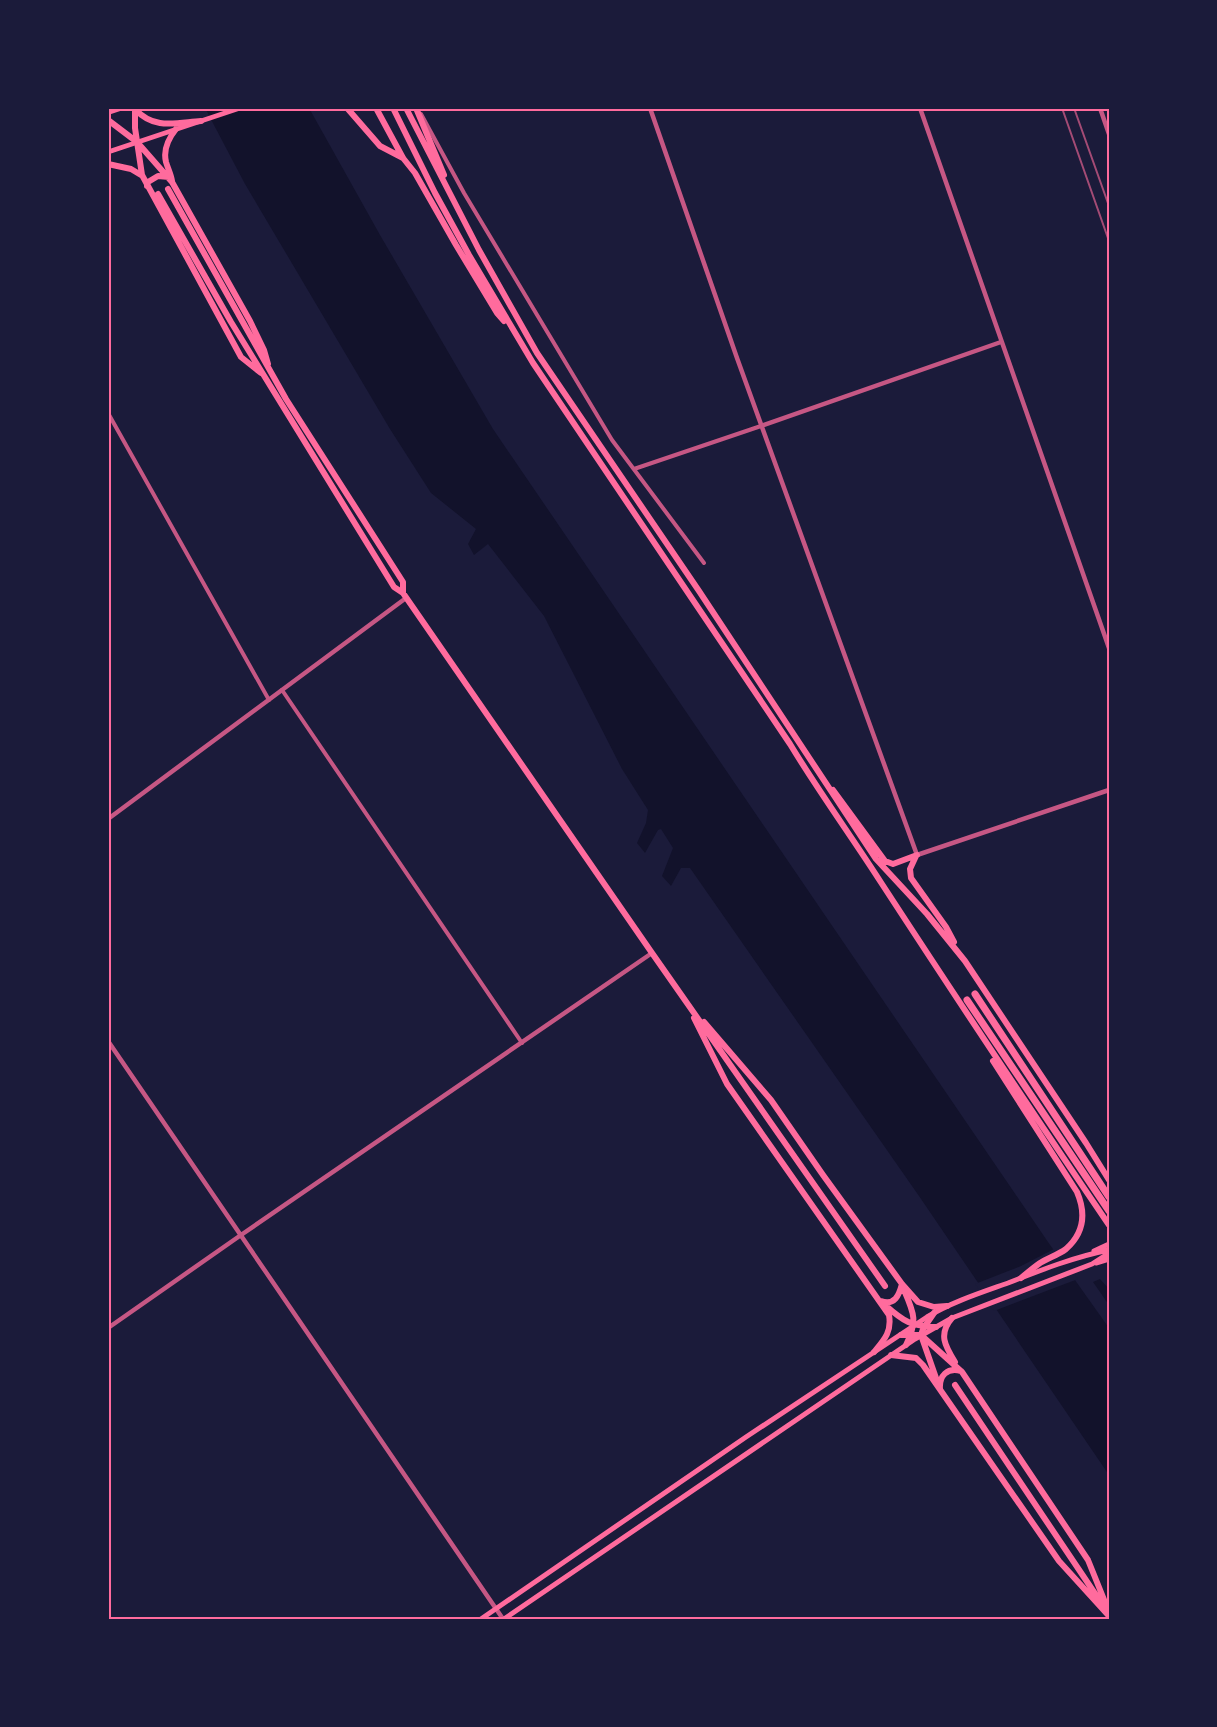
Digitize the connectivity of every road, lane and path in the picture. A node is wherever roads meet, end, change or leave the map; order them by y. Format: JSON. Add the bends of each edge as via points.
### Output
{"nodes":[{"id":1,"x":120,"y":108,"type":"edge"},
{"id":2,"x":134,"y":108,"type":"edge"},
{"id":3,"x":240,"y":108,"type":"edge"},
{"id":4,"x":347,"y":108,"type":"edge"},
{"id":5,"x":376,"y":108,"type":"edge"},
{"id":6,"x":393,"y":108,"type":"edge"},
{"id":7,"x":406,"y":108,"type":"edge"},
{"id":8,"x":417,"y":108,"type":"edge"},
{"id":9,"x":650,"y":108,"type":"edge"},
{"id":10,"x":920,"y":108,"type":"edge"},
{"id":11,"x":1100,"y":108,"type":"edge"},
{"id":12,"x":108,"y":111,"type":"edge"},
{"id":13,"x":108,"y":120,"type":"edge"},
{"id":14,"x":201,"y":121,"type":"joint"},
{"id":15,"x":174,"y":126,"type":"junction"},
{"id":16,"x":1109,"y":134,"type":"edge"},
{"id":17,"x":137,"y":142,"type":"junction"},
{"id":18,"x":108,"y":152,"type":"edge"},
{"id":19,"x":403,"y":158,"type":"junction"},
{"id":20,"x":108,"y":164,"type":"edge"},
{"id":21,"x":142,"y":175,"type":"junction"},
{"id":22,"x":170,"y":180,"type":"junction"},
{"id":23,"x":147,"y":186,"type":"junction"},
{"id":24,"x":168,"y":189,"type":"dead end"},
{"id":25,"x":158,"y":194,"type":"dead end"},
{"id":26,"x":459,"y":212,"type":"junction"},
{"id":27,"x":514,"y":332,"type":"junction"},
{"id":28,"x":1001,"y":342,"type":"junction"},
{"id":29,"x":267,"y":374,"type":"junction"},
{"id":30,"x":108,"y":413,"type":"edge"},
{"id":31,"x":761,"y":426,"type":"junction"},
{"id":32,"x":634,"y":469,"type":"junction"},
{"id":33,"x":704,"y":563,"type":"dead end"},
{"id":34,"x":405,"y":596,"type":"junction"},
{"id":35,"x":1109,"y":648,"type":"edge"},
{"id":36,"x":282,"y":690,"type":"junction"},
{"id":37,"x":269,"y":700,"type":"junction"},
{"id":38,"x":820,"y":774,"type":"junction"},
{"id":39,"x":1109,"y":790,"type":"edge"},
{"id":40,"x":108,"y":819,"type":"edge"},
{"id":41,"x":916,"y":855,"type":"junction"},
{"id":42,"x":652,"y":953,"type":"junction"},
{"id":43,"x":965,"y":961,"type":"junction"},
{"id":44,"x":975,"y":994,"type":"dead end"},
{"id":45,"x":684,"y":999,"type":"junction"},
{"id":46,"x":967,"y":1000,"type":"dead end"},
{"id":47,"x":969,"y":1017,"type":"junction"},
{"id":48,"x":108,"y":1041,"type":"edge"},
{"id":49,"x":522,"y":1043,"type":"junction"},
{"id":50,"x":1109,"y":1180,"type":"edge"},
{"id":51,"x":1109,"y":1197,"type":"edge"},
{"id":52,"x":1109,"y":1211,"type":"edge"},
{"id":53,"x":1109,"y":1225,"type":"edge"},
{"id":54,"x":240,"y":1235,"type":"junction"},
{"id":55,"x":1109,"y":1244,"type":"edge"},
{"id":56,"x":1109,"y":1251,"type":"edge"},
{"id":57,"x":1087,"y":1254,"type":"junction"},
{"id":58,"x":1109,"y":1259,"type":"edge"},
{"id":59,"x":1092,"y":1264,"type":"junction"},
{"id":60,"x":1021,"y":1278,"type":"junction"},
{"id":61,"x":902,"y":1284,"type":"junction"},
{"id":62,"x":885,"y":1286,"type":"dead end"},
{"id":63,"x":878,"y":1299,"type":"junction"},
{"id":64,"x":947,"y":1306,"type":"junction"},
{"id":65,"x":934,"y":1313,"type":"junction"},
{"id":66,"x":952,"y":1318,"type":"junction"},
{"id":67,"x":914,"y":1325,"type":"junction"},
{"id":68,"x":924,"y":1327,"type":"junction"},
{"id":69,"x":936,"y":1327,"type":"junction"},
{"id":70,"x":108,"y":1328,"type":"edge"},
{"id":71,"x":911,"y":1334,"type":"junction"},
{"id":72,"x":901,"y":1335,"type":"junction"},
{"id":73,"x":921,"y":1335,"type":"junction"},
{"id":74,"x":906,"y":1345,"type":"junction"},
{"id":75,"x":874,"y":1352,"type":"junction"},
{"id":76,"x":891,"y":1354,"type":"junction"},
{"id":77,"x":960,"y":1370,"type":"junction"},
{"id":78,"x":955,"y":1385,"type":"dead end"},
{"id":79,"x":940,"y":1390,"type":"junction"},
{"id":80,"x":496,"y":1609,"type":"junction"},
{"id":81,"x":1109,"y":1614,"type":"edge"},
{"id":82,"x":482,"y":1619,"type":"edge"},
{"id":83,"x":504,"y":1619,"type":"edge"}],
"edges":[{"from":1,"to":12,"type":"main road"},
{"from":2,"to":15,"type":"main road","via":[[152,122]]},
{"from":2,"to":17,"type":"main road"},
{"from":3,"to":14,"type":"main road"},
{"from":4,"to":19,"type":"main road","via":[[381,146]]},
{"from":5,"to":19,"type":"main road"},
{"from":6,"to":27,"type":"main road","via":[[435,193]]},
{"from":7,"to":26,"type":"main road"},
{"from":8,"to":26,"type":"main road"},
{"from":8,"to":32,"type":"street","via":[[612,440]]},
{"from":9,"to":31,"type":"street"},
{"from":10,"to":28,"type":"street"},
{"from":11,"to":16,"type":"street"},
{"from":13,"to":17,"type":"main road"},
{"from":14,"to":15,"type":"main road"},
{"from":15,"to":17,"type":"main road"},
{"from":15,"to":22,"type":"main road","via":[[166,150]]},
{"from":17,"to":18,"type":"main road"},
{"from":17,"to":21,"type":"main road"},
{"from":17,"to":22,"type":"main road"},
{"from":19,"to":27,"type":"main road","via":[[498,313]]},
{"from":20,"to":21,"type":"main road"},
{"from":21,"to":23,"type":"main road"},
{"from":22,"to":23,"type":"main road","via":[[158,176]]},
{"from":22,"to":29,"type":"main road","via":[[250,321],[264,350]]},
{"from":23,"to":29,"type":"main road","via":[[241,357]]},
{"from":24,"to":29,"type":"main road"},
{"from":25,"to":29,"type":"main road","via":[[231,322]]},
{"from":26,"to":38,"type":"main road","via":[[537,353]]},
{"from":27,"to":47,"type":"main road"},
{"from":28,"to":31,"type":"street"},
{"from":28,"to":35,"type":"street"},
{"from":29,"to":34,"type":"main road","via":[[394,587]]},
{"from":30,"to":37,"type":"street"},
{"from":31,"to":32,"type":"street"},
{"from":31,"to":41,"type":"street"},
{"from":32,"to":33,"type":"street"},
{"from":34,"to":36,"type":"street"},
{"from":34,"to":42,"type":"main road"},
{"from":36,"to":37,"type":"street"},
{"from":36,"to":49,"type":"street"},
{"from":37,"to":40,"type":"street"},
{"from":38,"to":41,"type":"main road","via":[[885,861],[893,864]]},
{"from":38,"to":43,"type":"main road","via":[[876,859]]},
{"from":39,"to":41,"type":"street"},
{"from":41,"to":43,"type":"main road","via":[[911,878]]},
{"from":42,"to":45,"type":"main road"},
{"from":42,"to":49,"type":"street"},
{"from":43,"to":50,"type":"main road"},
{"from":44,"to":51,"type":"highway"},
{"from":45,"to":61,"type":"main road","via":[[771,1100]]},
{"from":45,"to":62,"type":"main road"},
{"from":45,"to":63,"type":"main road","via":[[727,1084]]},
{"from":46,"to":52,"type":"highway"},
{"from":47,"to":53,"type":"main road"},
{"from":47,"to":60,"type":"main road","via":[[1082,1203],[1083,1222],[1065,1250]]},
{"from":48,"to":54,"type":"street"},
{"from":49,"to":54,"type":"street"},
{"from":54,"to":70,"type":"street"},
{"from":54,"to":80,"type":"street"},
{"from":55,"to":57,"type":"main road"},
{"from":56,"to":57,"type":"main road"},
{"from":56,"to":59,"type":"main road"},
{"from":57,"to":60,"type":"main road"},
{"from":58,"to":59,"type":"main road"},
{"from":59,"to":66,"type":"main road"},
{"from":60,"to":64,"type":"main road"},
{"from":61,"to":63,"type":"main road","via":[[894,1301]]},
{"from":61,"to":64,"type":"main road","via":[[918,1302]]},
{"from":61,"to":67,"type":"main road"},
{"from":63,"to":67,"type":"main road"},
{"from":63,"to":75,"type":"main road","via":[[889,1316],[890,1328]]},
{"from":64,"to":65,"type":"main road"},
{"from":65,"to":67,"type":"main road"},
{"from":65,"to":68,"type":"main road"},
{"from":66,"to":69,"type":"main road"},
{"from":66,"to":77,"type":"main road","via":[[945,1343]]},
{"from":67,"to":68,"type":"main road"},
{"from":67,"to":71,"type":"main road"},
{"from":67,"to":72,"type":"main road"},
{"from":68,"to":69,"type":"main road"},
{"from":68,"to":73,"type":"main road"},
{"from":69,"to":73,"type":"main road"},
{"from":71,"to":72,"type":"main road"},
{"from":71,"to":73,"type":"main road"},
{"from":71,"to":74,"type":"main road"},
{"from":72,"to":75,"type":"main road"},
{"from":73,"to":74,"type":"main road"},
{"from":73,"to":77,"type":"main road"},
{"from":73,"to":79,"type":"main road"},
{"from":74,"to":76,"type":"main road"},
{"from":75,"to":80,"type":"main road"},
{"from":76,"to":79,"type":"main road","via":[[916,1358]]},
{"from":76,"to":83,"type":"main road"},
{"from":77,"to":79,"type":"main road","via":[[946,1373],[940,1379]]},
{"from":77,"to":81,"type":"main road","via":[[1088,1560]]},
{"from":78,"to":81,"type":"main road"},
{"from":79,"to":81,"type":"main road","via":[[1059,1561]]},
{"from":80,"to":82,"type":"main road"},
{"from":80,"to":83,"type":"street"}]}
